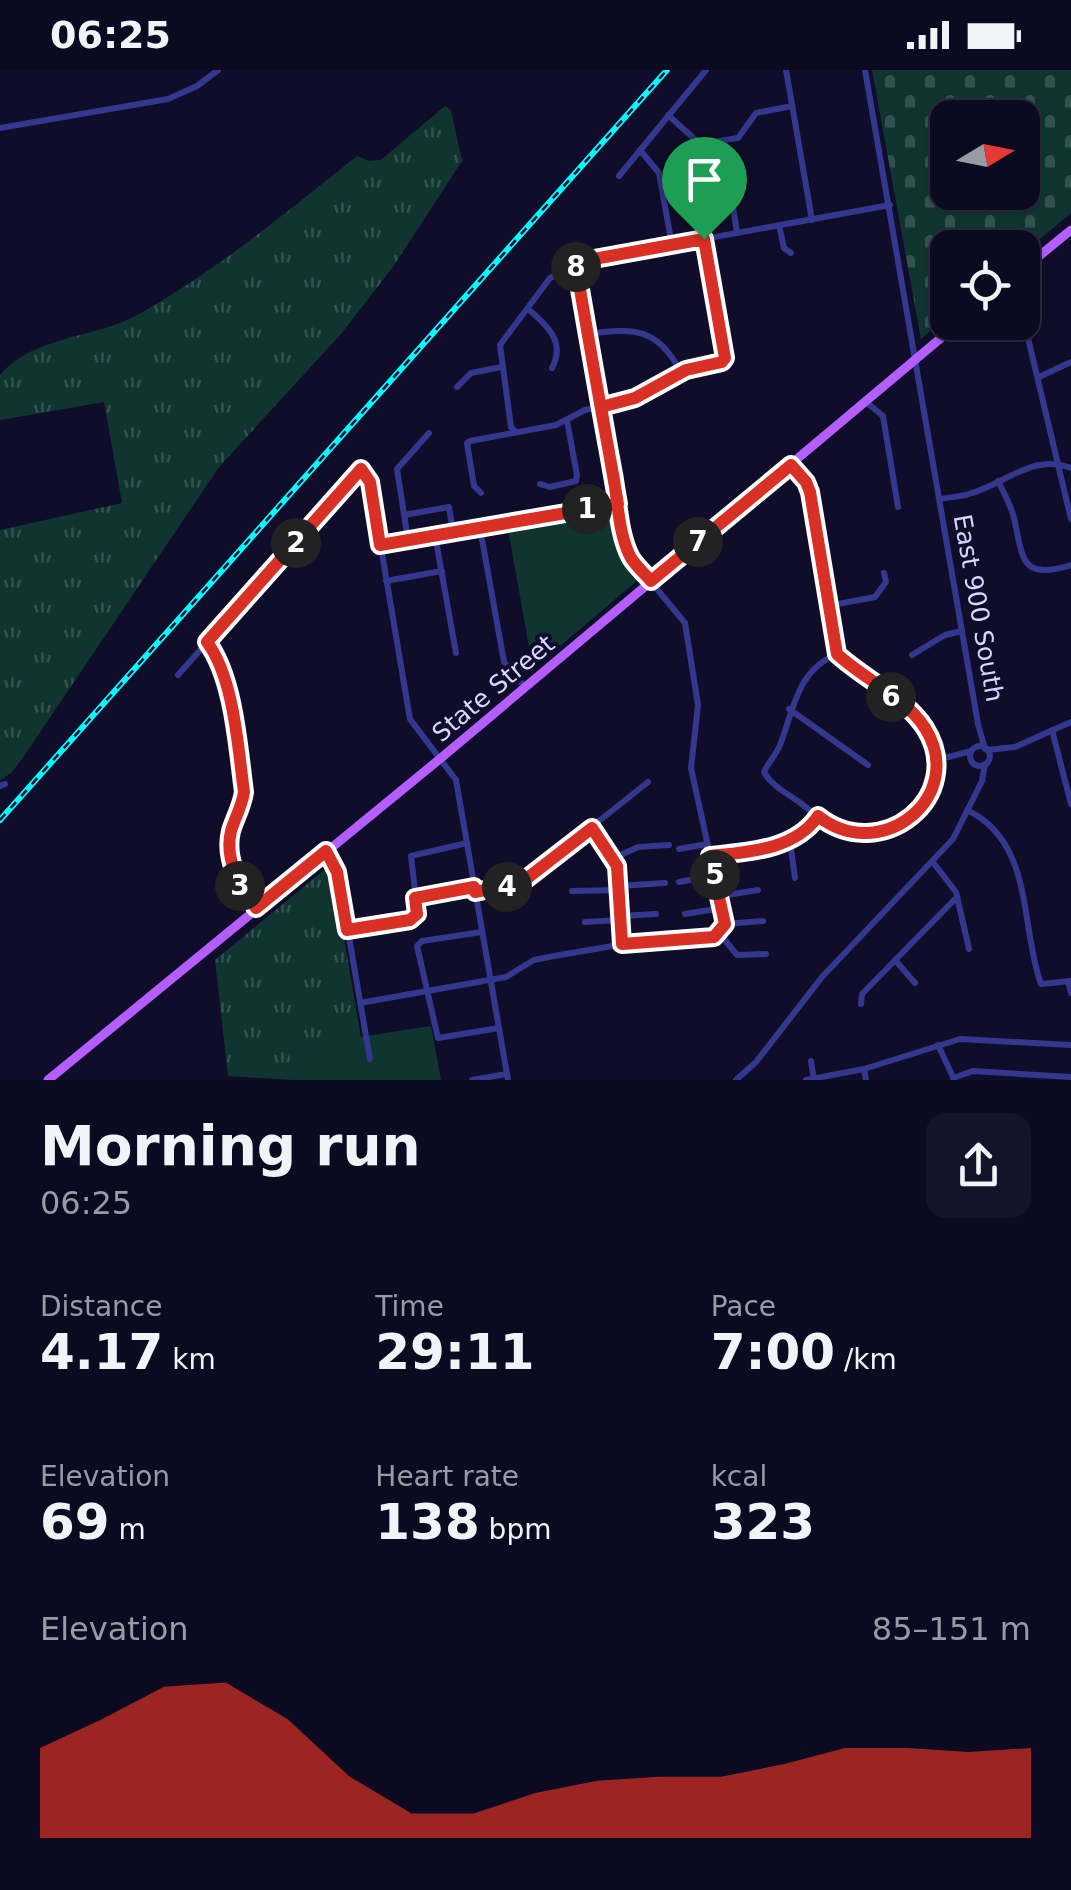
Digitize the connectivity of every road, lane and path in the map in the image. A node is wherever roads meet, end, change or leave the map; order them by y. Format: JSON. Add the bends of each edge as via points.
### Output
{"nodes":[{"id":1,"x":218,"y":70,"type":"edge"},
{"id":2,"x":706,"y":70,"type":"edge"},
{"id":3,"x":786,"y":70,"type":"edge"},
{"id":4,"x":865,"y":70,"type":"edge"},
{"id":5,"x":792,"y":106,"type":"junction"},
{"id":6,"x":668,"y":115,"type":"junction"},
{"id":7,"x":0,"y":128,"type":"edge"},
{"id":8,"x":640,"y":150,"type":"junction"},
{"id":9,"x":619,"y":176,"type":"dead end"},
{"id":10,"x":732,"y":200,"type":"dead end"},
{"id":11,"x":890,"y":205,"type":"junction"},
{"id":12,"x":812,"y":220,"type":"junction"},
{"id":13,"x":779,"y":225,"type":"junction"},
{"id":14,"x":1071,"y":230,"type":"edge"},
{"id":15,"x":737,"y":233,"type":"junction"},
{"id":16,"x":704,"y":239,"type":"junction"},
{"id":17,"x":672,"y":245,"type":"junction"},
{"id":18,"x":791,"y":253,"type":"dead end"},
{"id":19,"x":1040,"y":255,"type":"edge"},
{"id":20,"x":576,"y":266,"type":"junction"},
{"id":21,"x":528,"y":309,"type":"junction"},
{"id":22,"x":588,"y":334,"type":"junction"},
{"id":23,"x":939,"y":340,"type":"edge"},
{"id":24,"x":1029,"y":340,"type":"edge"},
{"id":25,"x":918,"y":358,"type":"junction"},
{"id":26,"x":1071,"y":362,"type":"edge"},
{"id":27,"x":502,"y":366,"type":"junction"},
{"id":28,"x":552,"y":368,"type":"dead end"},
{"id":29,"x":681,"y":372,"type":"junction"},
{"id":30,"x":1039,"y":376,"type":"junction"},
{"id":31,"x":458,"y":387,"type":"dead end"},
{"id":32,"x":866,"y":402,"type":"junction"},
{"id":33,"x":601,"y":407,"type":"junction"},
{"id":34,"x":566,"y":420,"type":"junction"},
{"id":35,"x":515,"y":431,"type":"junction"},
{"id":36,"x":429,"y":433,"type":"dead end"},
{"id":37,"x":1058,"y":462,"type":"junction"},
{"id":38,"x":791,"y":465,"type":"junction"},
{"id":39,"x":1071,"y":468,"type":"edge"},
{"id":40,"x":998,"y":481,"type":"junction"},
{"id":41,"x":540,"y":484,"type":"dead end"},
{"id":42,"x":481,"y":493,"type":"dead end"},
{"id":43,"x":940,"y":499,"type":"junction"},
{"id":44,"x":618,"y":504,"type":"junction"},
{"id":45,"x":898,"y":507,"type":"dead end"},
{"id":46,"x":404,"y":515,"type":"junction"},
{"id":47,"x":1071,"y":519,"type":"edge"},
{"id":48,"x":480,"y":528,"type":"junction"},
{"id":49,"x":453,"y":532,"type":"junction"},
{"id":50,"x":435,"y":535,"type":"junction"},
{"id":51,"x":408,"y":540,"type":"junction"},
{"id":52,"x":380,"y":545,"type":"junction"},
{"id":53,"x":1071,"y":564,"type":"edge"},
{"id":54,"x":442,"y":571,"type":"junction"},
{"id":55,"x":884,"y":573,"type":"dead end"},
{"id":56,"x":386,"y":581,"type":"junction"},
{"id":57,"x":651,"y":581,"type":"junction"},
{"id":58,"x":827,"y":606,"type":"junction"},
{"id":59,"x":962,"y":630,"type":"junction"},
{"id":60,"x":207,"y":642,"type":"junction"},
{"id":61,"x":456,"y":652,"type":"dead end"},
{"id":62,"x":837,"y":654,"type":"junction"},
{"id":63,"x":912,"y":654,"type":"dead end"},
{"id":64,"x":178,"y":675,"type":"dead end"},
{"id":65,"x":526,"y":686,"type":"junction"},
{"id":66,"x":789,"y":709,"type":"junction"},
{"id":67,"x":1071,"y":722,"type":"edge"},
{"id":68,"x":978,"y":724,"type":"junction"},
{"id":69,"x":1052,"y":730,"type":"junction"},
{"id":70,"x":1015,"y":747,"type":"junction"},
{"id":71,"x":973,"y":749,"type":"junction"},
{"id":72,"x":986,"y":749,"type":"junction"},
{"id":73,"x":954,"y":757,"type":"junction"},
{"id":74,"x":441,"y":758,"type":"junction"},
{"id":75,"x":937,"y":760,"type":"junction"},
{"id":76,"x":972,"y":763,"type":"junction"},
{"id":77,"x":986,"y":763,"type":"junction"},
{"id":78,"x":868,"y":765,"type":"dead end"},
{"id":79,"x":648,"y":782,"type":"dead end"},
{"id":80,"x":978,"y":784,"type":"junction"},
{"id":81,"x":1071,"y":804,"type":"edge"},
{"id":82,"x":966,"y":810,"type":"junction"},
{"id":83,"x":818,"y":816,"type":"junction"},
{"id":84,"x":592,"y":828,"type":"junction"},
{"id":85,"x":790,"y":842,"type":"junction"},
{"id":86,"x":466,"y":844,"type":"junction"},
{"id":87,"x":707,"y":844,"type":"junction"},
{"id":88,"x":669,"y":845,"type":"dead end"},
{"id":89,"x":679,"y":849,"type":"dead end"},
{"id":90,"x":326,"y":851,"type":"junction"},
{"id":91,"x":710,"y":856,"type":"junction"},
{"id":92,"x":614,"y":858,"type":"junction"},
{"id":93,"x":932,"y":861,"type":"junction"},
{"id":94,"x":716,"y":876,"type":"junction"},
{"id":95,"x":794,"y":878,"type":"dead end"},
{"id":96,"x":680,"y":882,"type":"dead end"},
{"id":97,"x":664,"y":883,"type":"dead end"},
{"id":98,"x":619,"y":888,"type":"junction"},
{"id":99,"x":474,"y":889,"type":"junction"},
{"id":100,"x":572,"y":890,"type":"dead end"},
{"id":101,"x":758,"y":890,"type":"dead end"},
{"id":102,"x":720,"y":896,"type":"junction"},
{"id":103,"x":415,"y":898,"type":"junction"},
{"id":104,"x":957,"y":898,"type":"junction"},
{"id":105,"x":256,"y":908,"type":"junction"},
{"id":106,"x":722,"y":908,"type":"junction"},
{"id":107,"x":656,"y":914,"type":"dead end"},
{"id":108,"x":685,"y":914,"type":"dead end"},
{"id":109,"x":620,"y":918,"type":"junction"},
{"id":110,"x":763,"y":921,"type":"dead end"},
{"id":111,"x":585,"y":922,"type":"dead end"},
{"id":112,"x":725,"y":924,"type":"junction"},
{"id":113,"x":347,"y":930,"type":"junction"},
{"id":114,"x":482,"y":932,"type":"junction"},
{"id":115,"x":720,"y":934,"type":"junction"},
{"id":116,"x":622,"y":944,"type":"junction"},
{"id":117,"x":969,"y":949,"type":"dead end"},
{"id":118,"x":766,"y":954,"type":"dead end"},
{"id":119,"x":895,"y":960,"type":"junction"},
{"id":120,"x":490,"y":980,"type":"junction"},
{"id":121,"x":1070,"y":981,"type":"edge"},
{"id":122,"x":915,"y":983,"type":"dead end"},
{"id":123,"x":429,"y":990,"type":"junction"},
{"id":124,"x":1071,"y":994,"type":"edge"},
{"id":125,"x":360,"y":1003,"type":"junction"},
{"id":126,"x":861,"y":1004,"type":"dead end"},
{"id":127,"x":499,"y":1028,"type":"junction"},
{"id":128,"x":938,"y":1045,"type":"junction"},
{"id":129,"x":1071,"y":1046,"type":"edge"},
{"id":130,"x":370,"y":1059,"type":"dead end"},
{"id":131,"x":811,"y":1062,"type":"dead end"},
{"id":132,"x":864,"y":1069,"type":"junction"},
{"id":133,"x":508,"y":1077,"type":"edge"},
{"id":134,"x":1071,"y":1078,"type":"edge"},
{"id":135,"x":811,"y":1079,"type":"edge"},
{"id":136,"x":954,"y":1079,"type":"edge"},
{"id":137,"x":48,"y":1080,"type":"edge"},
{"id":138,"x":472,"y":1080,"type":"edge"},
{"id":139,"x":736,"y":1080,"type":"edge"},
{"id":140,"x":866,"y":1080,"type":"edge"}],
"edges":[{"from":1,"to":7,"type":"street","via":[[168,98]]},
{"from":2,"to":6,"type":"street"},
{"from":3,"to":5,"type":"street"},
{"from":4,"to":11,"type":"street","name":"East 900 South"},
{"from":5,"to":6,"type":"street","via":[[756,113],[738,138],[700,144]]},
{"from":5,"to":12,"type":"street"},
{"from":6,"to":8,"type":"street"},
{"from":8,"to":9,"type":"street"},
{"from":8,"to":17,"type":"street","via":[[659,174]]},
{"from":10,"to":15,"type":"street"},
{"from":11,"to":12,"type":"street"},
{"from":11,"to":25,"type":"street","name":"East 900 South"},
{"from":12,"to":13,"type":"street"},
{"from":13,"to":15,"type":"street"},
{"from":13,"to":18,"type":"street"},
{"from":14,"to":19,"type":"main road"},
{"from":15,"to":16,"type":"street"},
{"from":16,"to":17,"type":"street"},
{"from":16,"to":29,"type":"street","via":[[726,354],[722,362]]},
{"from":17,"to":20,"type":"street"},
{"from":20,"to":21,"type":"street","via":[[555,273]]},
{"from":20,"to":22,"type":"street"},
{"from":21,"to":27,"type":"street","via":[[500,345]]},
{"from":21,"to":28,"type":"street","via":[[554,334],[558,358]]},
{"from":22,"to":29,"type":"street","via":[[640,331],[657,340]]},
{"from":22,"to":33,"type":"street"},
{"from":23,"to":25,"type":"main road","name":"State Street"},
{"from":24,"to":30,"type":"street"},
{"from":25,"to":32,"type":"main road","name":"State Street"},
{"from":25,"to":43,"type":"street","name":"East 900 South"},
{"from":26,"to":30,"type":"street"},
{"from":27,"to":31,"type":"street","via":[[470,373]]},
{"from":27,"to":35,"type":"street"},
{"from":29,"to":33,"type":"street","via":[[635,398]]},
{"from":30,"to":37,"type":"street"},
{"from":32,"to":38,"type":"main road","name":"State Street"},
{"from":32,"to":45,"type":"street","via":[[883,416]]},
{"from":33,"to":34,"type":"street"},
{"from":33,"to":44,"type":"street"},
{"from":34,"to":35,"type":"street"},
{"from":34,"to":41,"type":"street","via":[[576,482]]},
{"from":35,"to":42,"type":"street","via":[[469,442],[474,486]]},
{"from":36,"to":46,"type":"street","via":[[398,468]]},
{"from":37,"to":39,"type":"street"},
{"from":37,"to":40,"type":"street"},
{"from":37,"to":47,"type":"street"},
{"from":38,"to":57,"type":"main road","name":"State Street"},
{"from":38,"to":58,"type":"street","via":[[810,492]]},
{"from":40,"to":43,"type":"street"},
{"from":40,"to":53,"type":"street","via":[[1028,567]]},
{"from":43,"to":59,"type":"street","name":"East 900 South"},
{"from":44,"to":48,"type":"street"},
{"from":44,"to":57,"type":"street","via":[[630,556]]},
{"from":46,"to":49,"type":"street","via":[[449,507]]},
{"from":46,"to":51,"type":"street"},
{"from":48,"to":49,"type":"street"},
{"from":48,"to":65,"type":"street","via":[[504,662]]},
{"from":49,"to":50,"type":"street"},
{"from":50,"to":51,"type":"street"},
{"from":50,"to":54,"type":"street"},
{"from":51,"to":52,"type":"street"},
{"from":52,"to":56,"type":"street"},
{"from":52,"to":60,"type":"street","via":[[370,482],[361,469]]},
{"from":54,"to":56,"type":"street"},
{"from":54,"to":61,"type":"street"},
{"from":55,"to":58,"type":"street","via":[[886,582],[875,597]]},
{"from":56,"to":74,"type":"street","via":[[410,719]]},
{"from":57,"to":65,"type":"main road","name":"State Street"},
{"from":57,"to":87,"type":"street","via":[[687,632],[698,705],[691,768]]},
{"from":58,"to":62,"type":"street"},
{"from":59,"to":63,"type":"street"},
{"from":59,"to":68,"type":"street","name":"East 900 South"},
{"from":60,"to":64,"type":"street"},
{"from":60,"to":105,"type":"street","via":[[225,676],[244,792],[232,830],[232,866]]},
{"from":62,"to":66,"type":"street","via":[[820,663]]},
{"from":62,"to":75,"type":"street","via":[[913,714]]},
{"from":65,"to":74,"type":"main road","name":"State Street"},
{"from":66,"to":78,"type":"street"},
{"from":66,"to":83,"type":"street","via":[[764,772]]},
{"from":67,"to":69,"type":"street"},
{"from":68,"to":71,"type":"street","name":"East 900 South"},
{"from":68,"to":72,"type":"street","name":"East 900 South"},
{"from":69,"to":70,"type":"street"},
{"from":69,"to":81,"type":"street"},
{"from":70,"to":72,"type":"street"},
{"from":70,"to":77,"type":"street"},
{"from":71,"to":72,"type":"street"},
{"from":71,"to":73,"type":"street"},
{"from":71,"to":76,"type":"street","name":"East 900 South"},
{"from":72,"to":77,"type":"street","name":"East 900 South"},
{"from":73,"to":75,"type":"street"},
{"from":73,"to":76,"type":"street"},
{"from":74,"to":86,"type":"street","via":[[456,780]]},
{"from":74,"to":90,"type":"main road","name":"State Street"},
{"from":75,"to":83,"type":"street","via":[[924,802],[900,825],[850,833]]},
{"from":76,"to":77,"type":"street"},
{"from":76,"to":80,"type":"street","name":"East 900 South"},
{"from":77,"to":80,"type":"street","name":"East 900 South"},
{"from":79,"to":84,"type":"street"},
{"from":80,"to":82,"type":"street","name":"East 900 South"},
{"from":82,"to":93,"type":"street","name":"East 900 South","via":[[954,839]]},
{"from":82,"to":121,"type":"street","via":[[996,833],[1018,870],[1041,984]]},
{"from":83,"to":85,"type":"street"},
{"from":84,"to":92,"type":"street"},
{"from":84,"to":99,"type":"street","via":[[521,883]]},
{"from":85,"to":91,"type":"street"},
{"from":85,"to":95,"type":"street"},
{"from":86,"to":99,"type":"street"},
{"from":86,"to":103,"type":"street","via":[[411,856]]},
{"from":87,"to":89,"type":"street"},
{"from":87,"to":91,"type":"street"},
{"from":88,"to":92,"type":"street","via":[[638,847]]},
{"from":90,"to":105,"type":"main road","name":"State Street"},
{"from":90,"to":113,"type":"street","via":[[337,872]]},
{"from":91,"to":94,"type":"street"},
{"from":92,"to":98,"type":"street"},
{"from":93,"to":104,"type":"street"},
{"from":93,"to":139,"type":"street","name":"East 900 South"},
{"from":94,"to":96,"type":"street"},
{"from":94,"to":102,"type":"street"},
{"from":97,"to":98,"type":"street"},
{"from":98,"to":100,"type":"street"},
{"from":98,"to":109,"type":"street"},
{"from":99,"to":103,"type":"street"},
{"from":99,"to":114,"type":"street"},
{"from":101,"to":102,"type":"street"},
{"from":102,"to":106,"type":"street"},
{"from":103,"to":113,"type":"street","via":[[416,917]]},
{"from":104,"to":117,"type":"street"},
{"from":104,"to":119,"type":"street"},
{"from":105,"to":137,"type":"main road","name":"State Street"},
{"from":106,"to":108,"type":"street"},
{"from":106,"to":112,"type":"street"},
{"from":107,"to":109,"type":"street"},
{"from":109,"to":111,"type":"street"},
{"from":109,"to":116,"type":"street"},
{"from":110,"to":112,"type":"street"},
{"from":112,"to":115,"type":"street"},
{"from":113,"to":125,"type":"street"},
{"from":114,"to":120,"type":"street"},
{"from":114,"to":123,"type":"street","via":[[417,946]]},
{"from":115,"to":116,"type":"street"},
{"from":115,"to":118,"type":"street","via":[[737,955]]},
{"from":116,"to":120,"type":"street","via":[[534,960]]},
{"from":119,"to":122,"type":"street"},
{"from":119,"to":126,"type":"street","via":[[862,994]]},
{"from":120,"to":123,"type":"street"},
{"from":120,"to":127,"type":"street"},
{"from":121,"to":124,"type":"street"},
{"from":123,"to":125,"type":"street"},
{"from":123,"to":127,"type":"street","via":[[438,1038]]},
{"from":125,"to":130,"type":"street"},
{"from":127,"to":133,"type":"street"},
{"from":128,"to":129,"type":"street","via":[[971,1039]]},
{"from":128,"to":132,"type":"street"},
{"from":128,"to":136,"type":"street"},
{"from":131,"to":135,"type":"street"},
{"from":132,"to":135,"type":"street"},
{"from":132,"to":140,"type":"street"},
{"from":133,"to":138,"type":"street"},
{"from":134,"to":136,"type":"street","via":[[974,1071]]}]}
